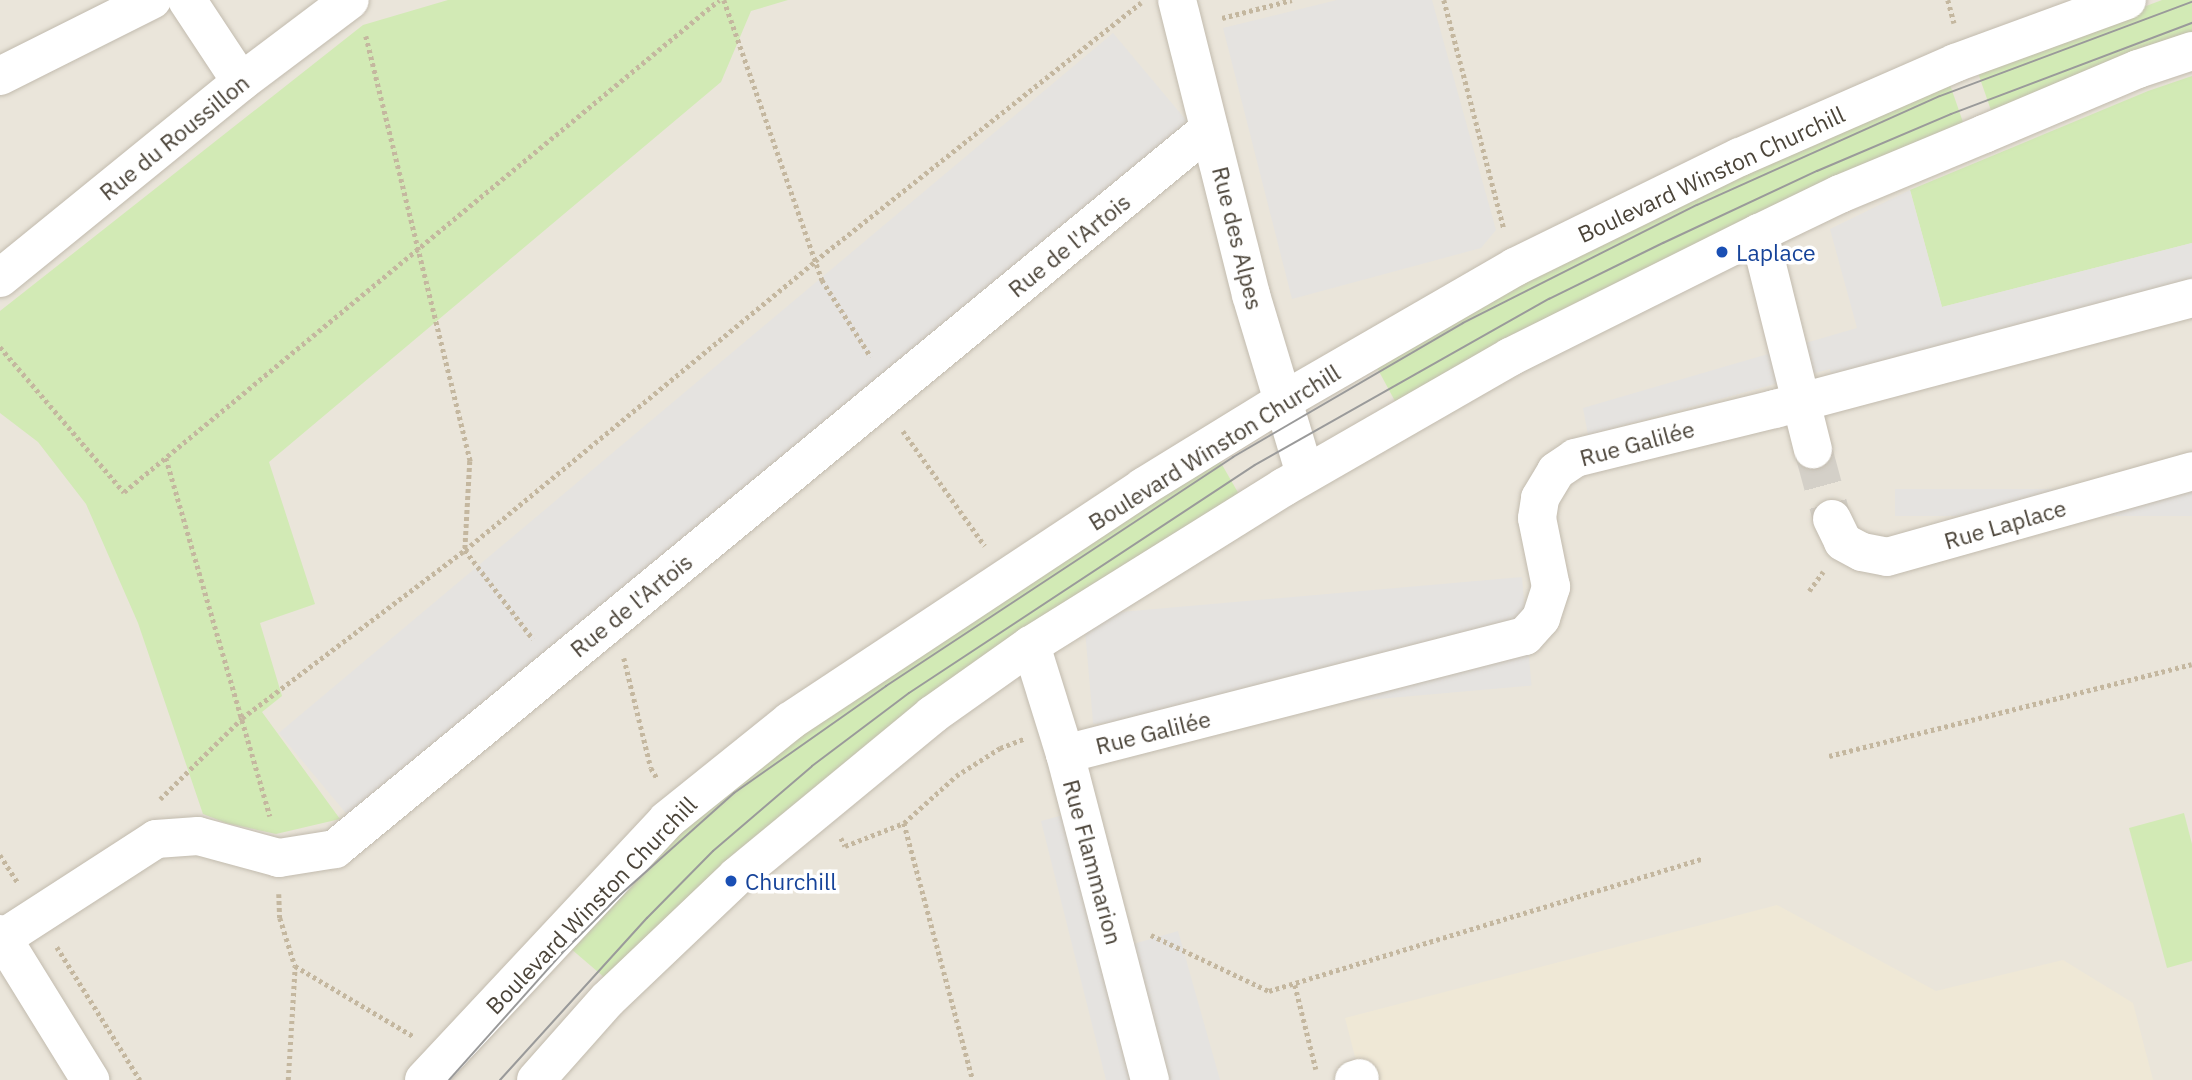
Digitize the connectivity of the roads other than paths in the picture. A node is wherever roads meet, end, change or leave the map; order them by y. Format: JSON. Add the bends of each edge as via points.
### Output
{"nodes":[{"id":1,"x":152,"y":0,"type":"edge"},
{"id":2,"x":187,"y":0,"type":"edge"},
{"id":3,"x":2127,"y":0,"type":"edge"},
{"id":4,"x":1179,"y":10,"type":"edge"},
{"id":5,"x":357,"y":13,"type":"edge"},
{"id":6,"x":2192,"y":51,"type":"edge"},
{"id":7,"x":0,"y":76,"type":"edge"},
{"id":8,"x":241,"y":82,"type":"junction"},
{"id":9,"x":1209,"y":129,"type":"junction"},
{"id":10,"x":1759,"y":233,"type":"junction"},
{"id":11,"x":0,"y":278,"type":"edge"},
{"id":12,"x":2192,"y":298,"type":"edge"},
{"id":13,"x":1283,"y":401,"type":"junction"},
{"id":14,"x":1801,"y":402,"type":"junction"},
{"id":15,"x":1813,"y":449,"type":"tunnel mouth"},
{"id":16,"x":2192,"y":471,"type":"edge"},
{"id":17,"x":1305,"y":474,"type":"junction"},
{"id":18,"x":1832,"y":519,"type":"tunnel mouth"},
{"id":19,"x":1031,"y":645,"type":"junction"},
{"id":20,"x":1060,"y":740,"type":"junction"},
{"id":21,"x":1,"y":937,"type":"edge"},
{"id":22,"x":436,"y":1067,"type":"edge"},
{"id":23,"x":90,"y":1080,"type":"edge"},
{"id":24,"x":536,"y":1080,"type":"edge"},
{"id":25,"x":1150,"y":1080,"type":"edge"}],
"edges":[{"from":1,"to":7,"type":"street"},
{"from":2,"to":8,"type":"street"},
{"from":3,"to":13,"type":"street","name":"Boulevard Winston Churchill","via":[[1955,63],[1740,157],[1514,267]]},
{"from":4,"to":9,"type":"street","name":"Rue des Alpes"},
{"from":5,"to":8,"type":"street","name":"Rue du Roussillon"},
{"from":6,"to":10,"type":"street","via":[[2138,69],[1840,194]]},
{"from":8,"to":11,"type":"street","name":"Rue du Roussillon"},
{"from":9,"to":13,"type":"street","name":"Rue des Alpes"},
{"from":9,"to":21,"type":"street","name":"Rue de l'Artois","via":[[335,849],[279,858],[198,836],[156,839]]},
{"from":10,"to":14,"type":"street"},
{"from":10,"to":17,"type":"street","via":[[1510,357]]},
{"from":12,"to":14,"type":"street","name":"Rue Galilée"},
{"from":13,"to":17,"type":"street","name":"Rue des Alpes"},
{"from":13,"to":22,"type":"street","name":"Boulevard Winston Churchill","via":[[1143,487],[790,721],[679,810]]},
{"from":14,"to":15,"type":"street"},
{"from":14,"to":20,"type":"street","name":"Rue Galilée","via":[[1564,463],[1539,498],[1537,518],[1551,587],[1541,618],[1525,636]]},
{"from":16,"to":18,"type":"street","name":"Rue Laplace","via":[[1887,556],[1862,552],[1843,542]]},
{"from":17,"to":19,"type":"street"},
{"from":19,"to":20,"type":"street","name":"Rue Flammarion"},
{"from":19,"to":24,"type":"street","via":[[932,715],[737,876],[608,999]]},
{"from":20,"to":25,"type":"street","name":"Rue Flammarion"},
{"from":21,"to":23,"type":"street"}]}
